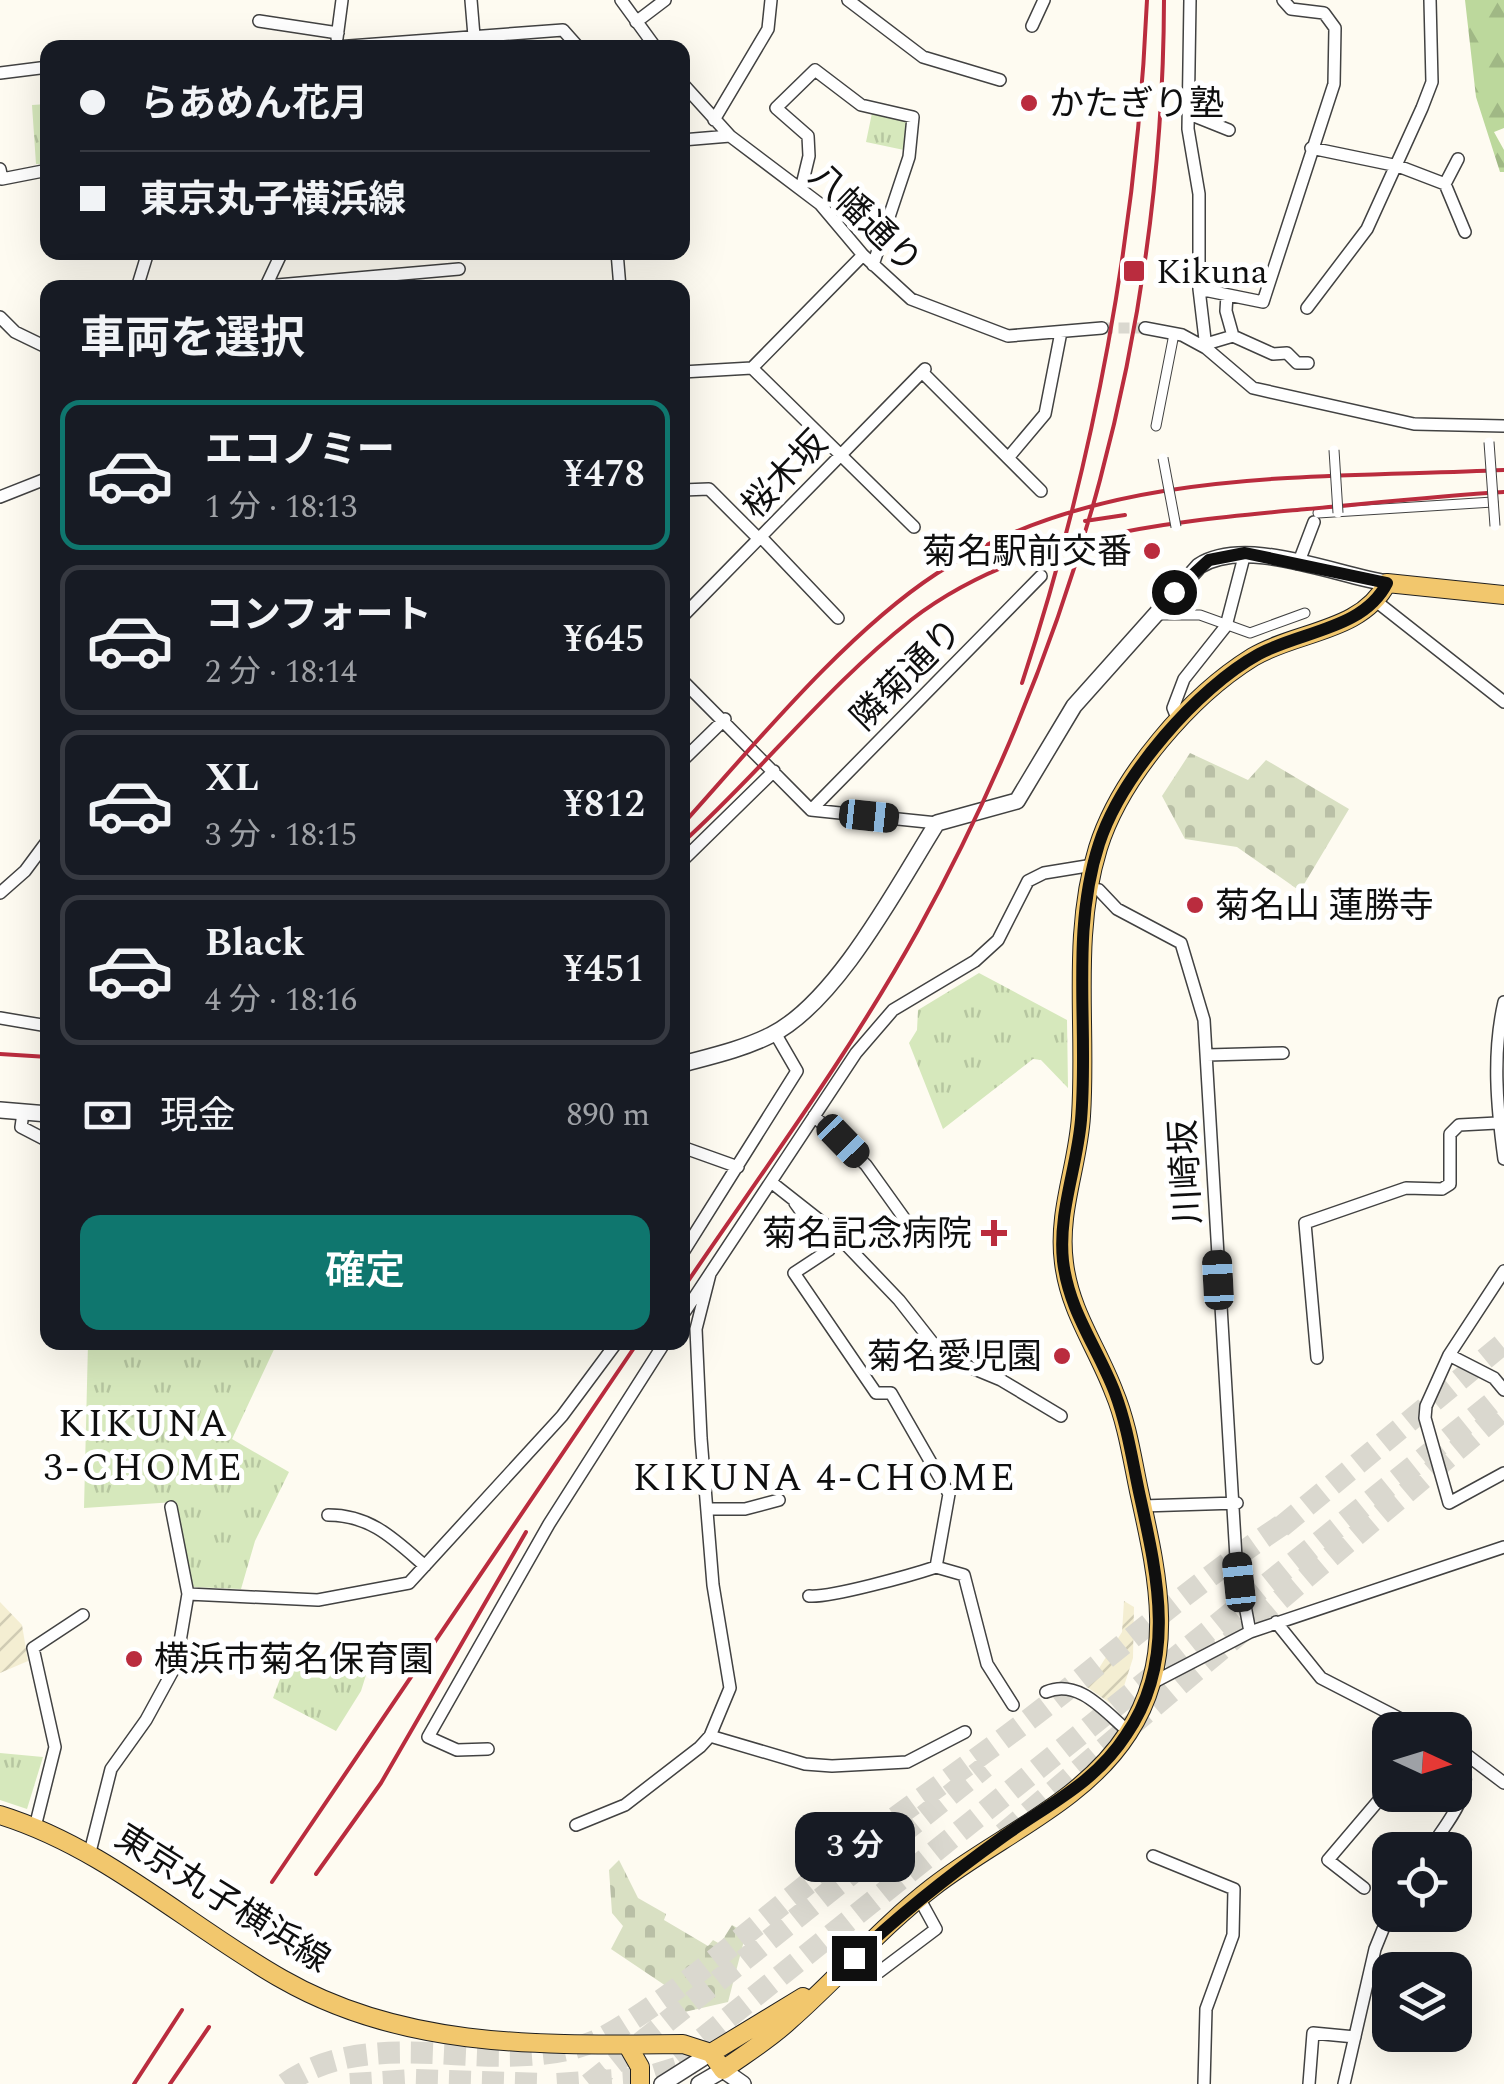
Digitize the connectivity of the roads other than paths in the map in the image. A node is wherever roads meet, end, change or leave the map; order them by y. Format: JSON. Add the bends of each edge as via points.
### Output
{"nodes":[{"id":1,"x":342,"y":0,"type":"edge"},
{"id":2,"x":471,"y":0,"type":"edge"},
{"id":3,"x":622,"y":0,"type":"edge"},
{"id":4,"x":664,"y":0,"type":"edge"},
{"id":5,"x":771,"y":0,"type":"edge"},
{"id":6,"x":848,"y":0,"type":"edge"},
{"id":7,"x":1044,"y":0,"type":"edge"},
{"id":8,"x":1190,"y":0,"type":"edge"},
{"id":9,"x":1283,"y":0,"type":"edge"},
{"id":10,"x":1430,"y":0,"type":"edge"},
{"id":11,"x":259,"y":21,"type":"dead end"},
{"id":12,"x":636,"y":22,"type":"junction"},
{"id":13,"x":1032,"y":26,"type":"dead end"},
{"id":14,"x":329,"y":40,"type":"edge"},
{"id":15,"x":336,"y":40,"type":"edge"},
{"id":16,"x":474,"y":40,"type":"edge"},
{"id":17,"x":489,"y":40,"type":"edge"},
{"id":18,"x":572,"y":40,"type":"edge"},
{"id":19,"x":650,"y":40,"type":"edge"},
{"id":20,"x":40,"y":67,"type":"edge"},
{"id":21,"x":0,"y":73,"type":"edge"},
{"id":22,"x":1000,"y":80,"type":"dead end"},
{"id":23,"x":690,"y":92,"type":"edge"},
{"id":24,"x":1189,"y":114,"type":"junction"},
{"id":25,"x":714,"y":120,"type":"junction"},
{"id":26,"x":1229,"y":130,"type":"dead end"},
{"id":27,"x":730,"y":136,"type":"junction"},
{"id":28,"x":690,"y":139,"type":"edge"},
{"id":29,"x":1310,"y":148,"type":"junction"},
{"id":30,"x":1458,"y":159,"type":"dead end"},
{"id":31,"x":1398,"y":166,"type":"junction"},
{"id":32,"x":40,"y":171,"type":"edge"},
{"id":33,"x":1,"y":174,"type":"edge"},
{"id":34,"x":1445,"y":184,"type":"junction"},
{"id":35,"x":801,"y":188,"type":"junction"},
{"id":36,"x":1465,"y":232,"type":"dead end"},
{"id":37,"x":863,"y":254,"type":"junction"},
{"id":38,"x":873,"y":264,"type":"junction"},
{"id":39,"x":459,"y":268,"type":"dead end"},
{"id":40,"x":337,"y":280,"type":"edge"},
{"id":41,"x":1199,"y":289,"type":"junction"},
{"id":42,"x":1227,"y":295,"type":"junction"},
{"id":43,"x":1307,"y":308,"type":"dead end"},
{"id":44,"x":0,"y":317,"type":"edge"},
{"id":45,"x":1102,"y":328,"type":"tunnel mouth"},
{"id":46,"x":1146,"y":328,"type":"tunnel mouth"},
{"id":47,"x":1061,"y":332,"type":"junction"},
{"id":48,"x":1174,"y":334,"type":"junction"},
{"id":49,"x":1233,"y":336,"type":"junction"},
{"id":50,"x":40,"y":344,"type":"edge"},
{"id":51,"x":1206,"y":346,"type":"junction"},
{"id":52,"x":1308,"y":362,"type":"dead end"},
{"id":53,"x":752,"y":368,"type":"junction"},
{"id":54,"x":690,"y":372,"type":"edge"},
{"id":55,"x":1156,"y":426,"type":"dead end"},
{"id":56,"x":1504,"y":426,"type":"edge"},
{"id":57,"x":1489,"y":442,"type":"dead end"},
{"id":58,"x":1334,"y":450,"type":"dead end"},
{"id":59,"x":840,"y":456,"type":"junction"},
{"id":60,"x":1008,"y":458,"type":"junction"},
{"id":61,"x":1163,"y":458,"type":"dead end"},
{"id":62,"x":40,"y":481,"type":"edge"},
{"id":63,"x":690,"y":489,"type":"edge"},
{"id":64,"x":1041,"y":492,"type":"dead end"},
{"id":65,"x":0,"y":497,"type":"edge"},
{"id":66,"x":1493,"y":502,"type":"junction"},
{"id":67,"x":1338,"y":512,"type":"junction"},
{"id":68,"x":1316,"y":518,"type":"joint"},
{"id":69,"x":1495,"y":526,"type":"dead end"},
{"id":70,"x":914,"y":527,"type":"dead end"},
{"id":71,"x":1176,"y":527,"type":"dead end"},
{"id":72,"x":760,"y":538,"type":"junction"},
{"id":73,"x":1245,"y":553,"type":"junction"},
{"id":74,"x":1298,"y":564,"type":"junction"},
{"id":75,"x":1042,"y":576,"type":"dead end"},
{"id":76,"x":1387,"y":583,"type":"junction"},
{"id":77,"x":1504,"y":595,"type":"edge"},
{"id":78,"x":1378,"y":602,"type":"junction"},
{"id":79,"x":690,"y":609,"type":"edge"},
{"id":80,"x":1306,"y":613,"type":"dead end"},
{"id":81,"x":1154,"y":614,"type":"junction"},
{"id":82,"x":838,"y":618,"type":"dead end"},
{"id":83,"x":1226,"y":626,"type":"junction"},
{"id":84,"x":690,"y":687,"type":"edge"},
{"id":85,"x":1504,"y":702,"type":"edge"},
{"id":86,"x":725,"y":720,"type":"junction"},
{"id":87,"x":1179,"y":723,"type":"junction"},
{"id":88,"x":690,"y":753,"type":"edge"},
{"id":89,"x":774,"y":771,"type":"junction"},
{"id":90,"x":811,"y":810,"type":"junction"},
{"id":91,"x":937,"y":823,"type":"junction"},
{"id":92,"x":40,"y":853,"type":"edge"},
{"id":93,"x":690,"y":854,"type":"edge"},
{"id":94,"x":1093,"y":865,"type":"junction"},
{"id":95,"x":3,"y":887,"type":"edge"},
{"id":96,"x":1088,"y":888,"type":"junction"},
{"id":97,"x":1504,"y":1002,"type":"edge"},
{"id":98,"x":1502,"y":1017,"type":"edge"},
{"id":99,"x":0,"y":1018,"type":"edge"},
{"id":100,"x":40,"y":1025,"type":"edge"},
{"id":101,"x":774,"y":1033,"type":"junction"},
{"id":102,"x":1284,"y":1053,"type":"dead end"},
{"id":103,"x":1207,"y":1055,"type":"junction"},
{"id":104,"x":690,"y":1061,"type":"edge"},
{"id":105,"x":0,"y":1110,"type":"edge"},
{"id":106,"x":22,"y":1113,"type":"junction"},
{"id":107,"x":40,"y":1114,"type":"edge"},
{"id":108,"x":814,"y":1116,"type":"junction"},
{"id":109,"x":1501,"y":1129,"type":"edge"},
{"id":110,"x":40,"y":1137,"type":"edge"},
{"id":111,"x":690,"y":1150,"type":"edge"},
{"id":112,"x":1504,"y":1159,"type":"edge"},
{"id":113,"x":738,"y":1167,"type":"junction"},
{"id":114,"x":771,"y":1182,"type":"junction"},
{"id":115,"x":794,"y":1203,"type":"junction"},
{"id":116,"x":909,"y":1225,"type":"dead end"},
{"id":117,"x":690,"y":1242,"type":"edge"},
{"id":118,"x":1504,"y":1270,"type":"edge"},
{"id":119,"x":710,"y":1274,"type":"junction"},
{"id":120,"x":690,"y":1304,"type":"edge"},
{"id":121,"x":612,"y":1350,"type":"edge"},
{"id":122,"x":660,"y":1350,"type":"edge"},
{"id":123,"x":1449,"y":1355,"type":"junction"},
{"id":124,"x":1317,"y":1358,"type":"dead end"},
{"id":125,"x":1504,"y":1390,"type":"edge"},
{"id":126,"x":1061,"y":1416,"type":"dead end"},
{"id":127,"x":1504,"y":1473,"type":"edge"},
{"id":128,"x":779,"y":1500,"type":"dead end"},
{"id":129,"x":1235,"y":1504,"type":"junction"},
{"id":130,"x":1142,"y":1506,"type":"junction"},
{"id":131,"x":171,"y":1507,"type":"dead end"},
{"id":132,"x":707,"y":1509,"type":"junction"},
{"id":133,"x":328,"y":1516,"type":"dead end"},
{"id":134,"x":1504,"y":1547,"type":"edge"},
{"id":135,"x":426,"y":1566,"type":"junction"},
{"id":136,"x":936,"y":1567,"type":"junction"},
{"id":137,"x":188,"y":1594,"type":"junction"},
{"id":138,"x":809,"y":1596,"type":"dead end"},
{"id":139,"x":82,"y":1615,"type":"dead end"},
{"id":140,"x":1276,"y":1622,"type":"junction"},
{"id":141,"x":1250,"y":1632,"type":"junction"},
{"id":142,"x":1152,"y":1682,"type":"junction"},
{"id":143,"x":1046,"y":1692,"type":"dead end"},
{"id":144,"x":1014,"y":1705,"type":"dead end"},
{"id":145,"x":1387,"y":1712,"type":"edge"},
{"id":146,"x":965,"y":1732,"type":"dead end"},
{"id":147,"x":1129,"y":1732,"type":"junction"},
{"id":148,"x":710,"y":1736,"type":"junction"},
{"id":149,"x":488,"y":1749,"type":"dead end"},
{"id":150,"x":1472,"y":1759,"type":"edge"},
{"id":151,"x":1504,"y":1783,"type":"edge"},
{"id":152,"x":1372,"y":1807,"type":"edge"},
{"id":153,"x":0,"y":1815,"type":"edge"},
{"id":154,"x":576,"y":1825,"type":"dead end"},
{"id":155,"x":35,"y":1826,"type":"junction"},
{"id":156,"x":90,"y":1852,"type":"junction"},
{"id":157,"x":1153,"y":1856,"type":"dead end"},
{"id":158,"x":1364,"y":1888,"type":"dead end"},
{"id":159,"x":919,"y":1898,"type":"junction"},
{"id":160,"x":1382,"y":1932,"type":"edge"},
{"id":161,"x":880,"y":1972,"type":"dead end"},
{"id":162,"x":833,"y":1978,"type":"junction"},
{"id":163,"x":1354,"y":2037,"type":"junction"},
{"id":164,"x":628,"y":2046,"type":"junction"},
{"id":165,"x":711,"y":2053,"type":"junction"},
{"id":166,"x":723,"y":2070,"type":"junction"},
{"id":167,"x":640,"y":2084,"type":"edge"},
{"id":168,"x":662,"y":2084,"type":"edge"},
{"id":169,"x":699,"y":2084,"type":"tunnel mouth"},
{"id":170,"x":744,"y":2084,"type":"edge"},
{"id":171,"x":1204,"y":2084,"type":"edge"},
{"id":172,"x":1309,"y":2084,"type":"edge"},
{"id":173,"x":1344,"y":2084,"type":"edge"}],
"edges":[{"from":1,"to":15,"type":"street"},
{"from":2,"to":16,"type":"street"},
{"from":3,"to":12,"type":"street"},
{"from":4,"to":12,"type":"street"},
{"from":5,"to":25,"type":"street","via":[[768,29]]},
{"from":6,"to":22,"type":"street","via":[[922,57]]},
{"from":7,"to":13,"type":"street"},
{"from":8,"to":24,"type":"street"},
{"from":9,"to":29,"type":"street","via":[[1291,9],[1324,13],[1335,28],[1334,84]]},
{"from":10,"to":31,"type":"street","via":[[1432,82]]},
{"from":11,"to":14,"type":"street"},
{"from":12,"to":19,"type":"street"},
{"from":17,"to":18,"type":"street","via":[[563,30]]},
{"from":20,"to":21,"type":"street"},
{"from":23,"to":25,"type":"street","name":"八幡通り"},
{"from":24,"to":26,"type":"street"},
{"from":24,"to":41,"type":"street","via":[[1199,194]]},
{"from":25,"to":27,"type":"street","name":"八幡通り"},
{"from":27,"to":28,"type":"street"},
{"from":27,"to":35,"type":"street","name":"八幡通り"},
{"from":29,"to":31,"type":"street"},
{"from":29,"to":42,"type":"street","via":[[1267,296],[1263,302]]},
{"from":30,"to":34,"type":"street"},
{"from":31,"to":34,"type":"street"},
{"from":31,"to":43,"type":"street","via":[[1367,229]]},
{"from":32,"to":33,"type":"street"},
{"from":34,"to":36,"type":"street"},
{"from":35,"to":37,"type":"street","name":"八幡通り"},
{"from":35,"to":38,"type":"street","via":[[808,136],[776,108],[815,70],[862,104],[913,116],[908,157]]},
{"from":37,"to":38,"type":"street","name":"八幡通り"},
{"from":37,"to":53,"type":"street"},
{"from":38,"to":47,"type":"street","name":"八幡通り","via":[[911,299],[968,327],[1008,336]]},
{"from":39,"to":40,"type":"street"},
{"from":41,"to":42,"type":"street"},
{"from":41,"to":51,"type":"street"},
{"from":42,"to":49,"type":"street"},
{"from":44,"to":50,"type":"street"},
{"from":45,"to":47,"type":"street","name":"八幡通り"},
{"from":46,"to":48,"type":"street"},
{"from":47,"to":60,"type":"street","via":[[1045,414]]},
{"from":48,"to":51,"type":"street"},
{"from":48,"to":55,"type":"street"},
{"from":49,"to":51,"type":"street"},
{"from":49,"to":52,"type":"street"},
{"from":51,"to":56,"type":"street","via":[[1253,388],[1414,424]]},
{"from":53,"to":54,"type":"street"},
{"from":53,"to":59,"type":"street"},
{"from":57,"to":66,"type":"street","bridge":true},
{"from":58,"to":67,"type":"street","bridge":true},
{"from":59,"to":60,"type":"street","name":"桜木坂","via":[[923,371]]},
{"from":59,"to":70,"type":"street"},
{"from":59,"to":72,"type":"street","name":"桜木坂"},
{"from":60,"to":64,"type":"street"},
{"from":61,"to":71,"type":"street","bridge":true},
{"from":62,"to":65,"type":"street"},
{"from":63,"to":72,"type":"street","via":[[709,488]]},
{"from":66,"to":67,"type":"street"},
{"from":66,"to":69,"type":"street","bridge":true},
{"from":67,"to":68,"type":"street"},
{"from":68,"to":74,"type":"street"},
{"from":72,"to":79,"type":"street","name":"桜木坂"},
{"from":72,"to":82,"type":"street"},
{"from":73,"to":74,"type":"street"},
{"from":73,"to":81,"type":"street","via":[[1187,569]]},
{"from":73,"to":83,"type":"street"},
{"from":74,"to":76,"type":"street"},
{"from":75,"to":90,"type":"street","name":"隣菊通り"},
{"from":76,"to":77,"type":"main road"},
{"from":76,"to":78,"type":"main road"},
{"from":78,"to":85,"type":"street"},
{"from":78,"to":87,"type":"main road","via":[[1254,657]]},
{"from":80,"to":83,"type":"street","via":[[1250,633]]},
{"from":81,"to":83,"type":"street","via":[[1200,615]]},
{"from":81,"to":91,"type":"street","via":[[1074,706],[1017,801]]},
{"from":83,"to":87,"type":"street","via":[[1184,679],[1173,708]]},
{"from":84,"to":86,"type":"street"},
{"from":86,"to":88,"type":"street"},
{"from":86,"to":89,"type":"street"},
{"from":87,"to":94,"type":"main road","via":[[1130,778]]},
{"from":89,"to":90,"type":"street"},
{"from":89,"to":93,"type":"street"},
{"from":90,"to":91,"type":"street"},
{"from":91,"to":101,"type":"street","via":[[850,960]]},
{"from":92,"to":95,"type":"street"},
{"from":94,"to":96,"type":"main road"},
{"from":94,"to":108,"type":"street","via":[[1028,882],[998,940],[893,1010]]},
{"from":96,"to":103,"type":"street","name":"川崎坂","via":[[1181,942]]},
{"from":96,"to":130,"type":"main road","via":[[1081,1120],[1062,1225],[1064,1262],[1078,1318],[1120,1406]]},
{"from":97,"to":98,"type":"street"},
{"from":98,"to":109,"type":"street"},
{"from":99,"to":100,"type":"street"},
{"from":101,"to":104,"type":"street"},
{"from":101,"to":113,"type":"street","via":[[797,1072]]},
{"from":102,"to":103,"type":"street"},
{"from":103,"to":129,"type":"street","name":"川崎坂"},
{"from":105,"to":106,"type":"street"},
{"from":106,"to":107,"type":"street"},
{"from":106,"to":110,"type":"street","via":[[21,1127]]},
{"from":108,"to":114,"type":"street"},
{"from":108,"to":116,"type":"street","via":[[866,1165]]},
{"from":109,"to":112,"type":"street"},
{"from":109,"to":124,"type":"street","via":[[1459,1125],[1450,1134],[1450,1184],[1442,1189],[1406,1188],[1305,1223]]},
{"from":111,"to":113,"type":"street"},
{"from":113,"to":117,"type":"street"},
{"from":114,"to":115,"type":"street"},
{"from":114,"to":119,"type":"street"},
{"from":115,"to":126,"type":"street","via":[[832,1230],[943,1356],[1002,1380]]},
{"from":115,"to":136,"type":"street","via":[[829,1250],[794,1274],[876,1393],[891,1392],[949,1494]]},
{"from":118,"to":123,"type":"street"},
{"from":119,"to":120,"type":"street"},
{"from":119,"to":132,"type":"street","via":[[696,1329]]},
{"from":121,"to":135,"type":"street","via":[[562,1416]]},
{"from":122,"to":149,"type":"street","via":[[428,1737],[457,1750]]},
{"from":123,"to":125,"type":"street"},
{"from":123,"to":127,"type":"street","via":[[1425,1418],[1448,1503]]},
{"from":128,"to":132,"type":"street"},
{"from":129,"to":130,"type":"street"},
{"from":129,"to":141,"type":"street","name":"川崎坂","via":[[1242,1607]]},
{"from":130,"to":142,"type":"main road","via":[[1160,1609]]},
{"from":131,"to":137,"type":"street"},
{"from":132,"to":148,"type":"street","via":[[730,1688]]},
{"from":133,"to":135,"type":"street","via":[[375,1524]]},
{"from":134,"to":140,"type":"street"},
{"from":135,"to":137,"type":"street","via":[[409,1583],[318,1600]]},
{"from":136,"to":138,"type":"street","via":[[826,1598]]},
{"from":136,"to":144,"type":"street","via":[[964,1575],[987,1664]]},
{"from":137,"to":156,"type":"street","via":[[176,1665],[110,1769]]},
{"from":139,"to":155,"type":"street","via":[[32,1648],[55,1747]]},
{"from":140,"to":141,"type":"street"},
{"from":140,"to":145,"type":"street","via":[[1321,1678]]},
{"from":141,"to":142,"type":"street"},
{"from":142,"to":147,"type":"main road"},
{"from":143,"to":147,"type":"street","via":[[1059,1686],[1080,1691]]},
{"from":146,"to":148,"type":"street","via":[[907,1762],[832,1766]]},
{"from":147,"to":159,"type":"main road","via":[[1085,1783]]},
{"from":148,"to":154,"type":"street","via":[[625,1805]]},
{"from":150,"to":151,"type":"street"},
{"from":152,"to":158,"type":"street","via":[[1328,1860]]},
{"from":153,"to":155,"type":"main road","name":"東京丸子横浜線"},
{"from":155,"to":156,"type":"main road","name":"東京丸子横浜線"},
{"from":156,"to":164,"type":"main road","name":"東京丸子横浜線","via":[[284,1980],[345,2010],[434,2036]]},
{"from":157,"to":171,"type":"street","via":[[1234,1889],[1234,1935],[1206,2009]]},
{"from":159,"to":161,"type":"street","via":[[936,1929]]},
{"from":159,"to":162,"type":"main road"},
{"from":160,"to":163,"type":"street"},
{"from":162,"to":165,"type":"main road"},
{"from":162,"to":166,"type":"main road"},
{"from":163,"to":172,"type":"street","via":[[1312,2033]]},
{"from":163,"to":173,"type":"street"},
{"from":164,"to":165,"type":"main road","name":"東京丸子横浜線","via":[[683,2044]]},
{"from":164,"to":167,"type":"main road","via":[[640,2067]]},
{"from":165,"to":166,"type":"main road"},
{"from":165,"to":168,"type":"street"},
{"from":166,"to":169,"type":"street"},
{"from":166,"to":170,"type":"street"}]}
